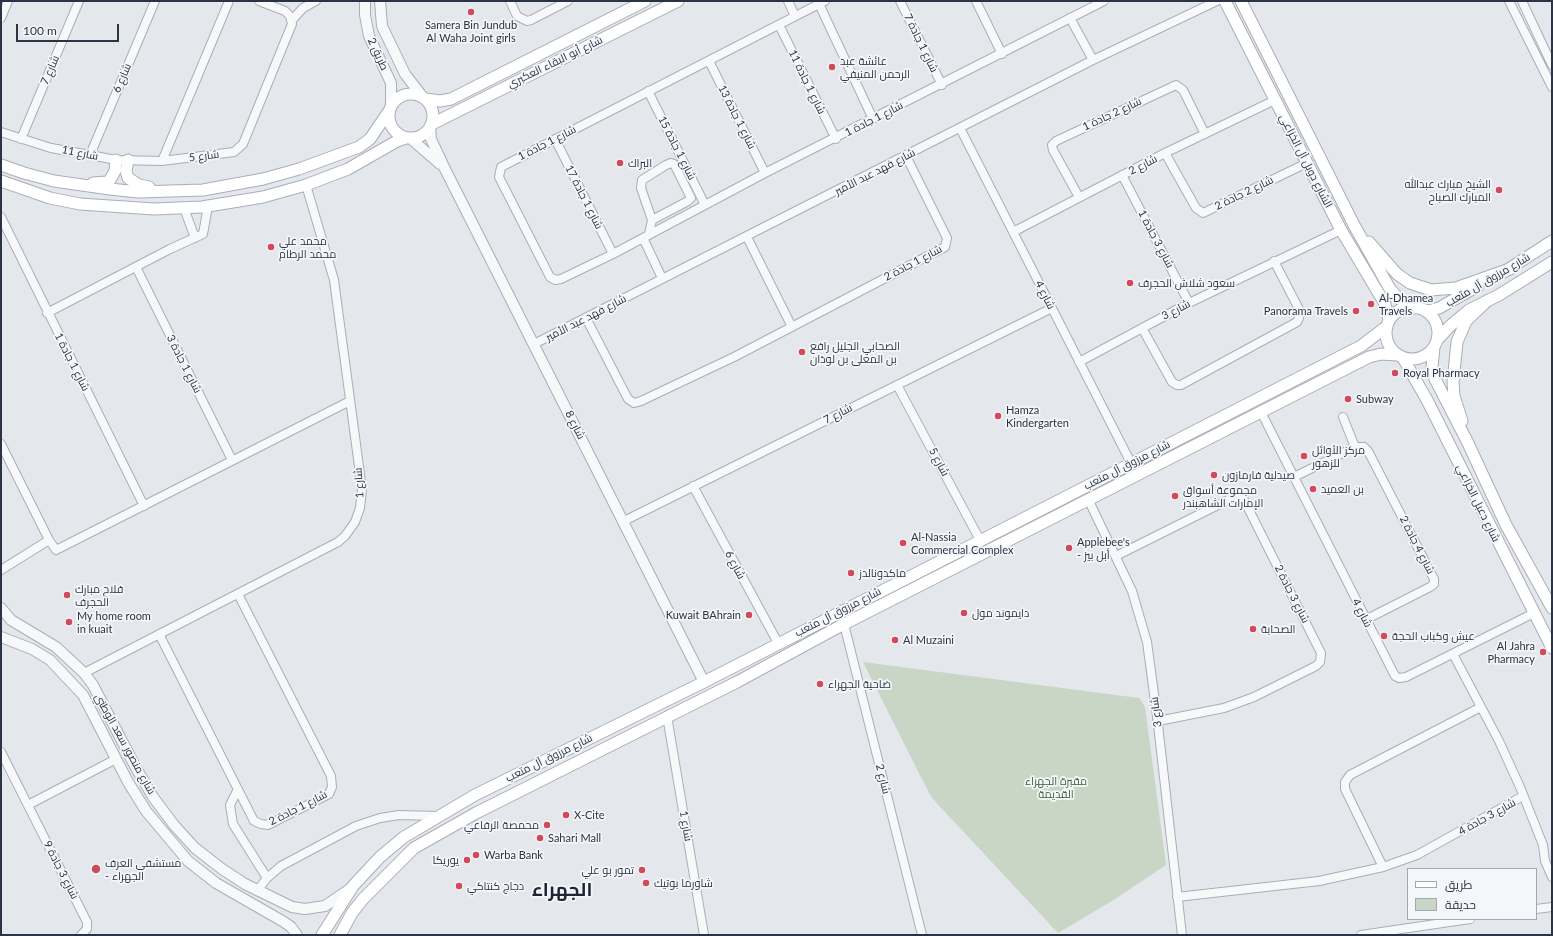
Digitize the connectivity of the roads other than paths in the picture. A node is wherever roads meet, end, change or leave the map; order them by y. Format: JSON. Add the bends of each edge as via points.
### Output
{"nodes":[{"id":1,"x":8,"y":1,"type":"edge"},
{"id":2,"x":79,"y":1,"type":"edge"},
{"id":3,"x":155,"y":1,"type":"edge"},
{"id":4,"x":229,"y":1,"type":"edge"},
{"id":5,"x":259,"y":1,"type":"edge"},
{"id":6,"x":316,"y":1,"type":"edge"},
{"id":7,"x":365,"y":1,"type":"edge"},
{"id":8,"x":380,"y":1,"type":"edge"},
{"id":9,"x":510,"y":1,"type":"edge"},
{"id":10,"x":568,"y":1,"type":"edge"},
{"id":11,"x":645,"y":1,"type":"edge"},
{"id":12,"x":654,"y":1,"type":"edge"},
{"id":13,"x":678,"y":1,"type":"edge"},
{"id":14,"x":788,"y":1,"type":"edge"},
{"id":15,"x":900,"y":1,"type":"edge"},
{"id":16,"x":976,"y":1,"type":"edge"},
{"id":17,"x":1217,"y":1,"type":"edge"},
{"id":18,"x":1225,"y":1,"type":"edge"},
{"id":19,"x":1241,"y":1,"type":"edge"},
{"id":20,"x":1510,"y":1,"type":"edge"},
{"id":21,"x":1522,"y":1,"type":"edge"},
{"id":22,"x":1100,"y":2,"type":"edge"},
{"id":23,"x":822,"y":3,"type":"edge"},
{"id":24,"x":795,"y":16,"type":"junction"},
{"id":25,"x":1,"y":18,"type":"edge"},
{"id":26,"x":1070,"y":18,"type":"junction"},
{"id":27,"x":292,"y":20,"type":"junction"},
{"id":28,"x":779,"y":25,"type":"junction"},
{"id":29,"x":624,"y":28,"type":"junction"},
{"id":30,"x":1258,"y":33,"type":"junction"},
{"id":31,"x":1244,"y":40,"type":"junction"},
{"id":32,"x":1268,"y":52,"type":"junction"},
{"id":33,"x":1002,"y":54,"type":"junction"},
{"id":34,"x":1254,"y":59,"type":"junction"},
{"id":35,"x":1093,"y":60,"type":"junction"},
{"id":36,"x":709,"y":61,"type":"junction"},
{"id":37,"x":1552,"y":65,"type":"edge"},
{"id":38,"x":942,"y":85,"type":"junction"},
{"id":39,"x":1552,"y":87,"type":"edge"},
{"id":40,"x":648,"y":91,"type":"junction"},
{"id":41,"x":424,"y":98,"type":"junction"},
{"id":42,"x":1275,"y":100,"type":"junction"},
{"id":43,"x":390,"y":109,"type":"junction"},
{"id":44,"x":873,"y":119,"type":"junction"},
{"id":45,"x":431,"y":126,"type":"junction"},
{"id":46,"x":960,"y":128,"type":"junction"},
{"id":47,"x":1,"y":132,"type":"edge"},
{"id":48,"x":1205,"y":134,"type":"junction"},
{"id":49,"x":408,"y":138,"type":"junction"},
{"id":50,"x":21,"y":139,"type":"junction"},
{"id":51,"x":555,"y":139,"type":"junction"},
{"id":52,"x":836,"y":139,"type":"junction"},
{"id":53,"x":1165,"y":153,"type":"junction"},
{"id":54,"x":90,"y":155,"type":"junction"},
{"id":55,"x":906,"y":156,"type":"junction"},
{"id":56,"x":116,"y":160,"type":"junction"},
{"id":57,"x":128,"y":160,"type":"junction"},
{"id":58,"x":162,"y":160,"type":"junction"},
{"id":59,"x":1306,"y":162,"type":"junction"},
{"id":60,"x":1,"y":165,"type":"edge"},
{"id":61,"x":445,"y":168,"type":"junction"},
{"id":62,"x":765,"y":173,"type":"junction"},
{"id":63,"x":1122,"y":175,"type":"junction"},
{"id":64,"x":1,"y":181,"type":"edge"},
{"id":65,"x":74,"y":185,"type":"junction"},
{"id":66,"x":306,"y":185,"type":"junction"},
{"id":67,"x":178,"y":191,"type":"junction"},
{"id":68,"x":1079,"y":197,"type":"junction"},
{"id":69,"x":705,"y":204,"type":"junction"},
{"id":70,"x":208,"y":206,"type":"junction"},
{"id":71,"x":184,"y":208,"type":"junction"},
{"id":72,"x":1,"y":217,"type":"edge"},
{"id":73,"x":652,"y":220,"type":"junction"},
{"id":74,"x":1354,"y":225,"type":"junction"},
{"id":75,"x":1341,"y":230,"type":"junction"},
{"id":76,"x":1013,"y":232,"type":"junction"},
{"id":77,"x":646,"y":236,"type":"junction"},
{"id":78,"x":747,"y":237,"type":"junction"},
{"id":79,"x":195,"y":238,"type":"junction"},
{"id":80,"x":1552,"y":241,"type":"edge"},
{"id":81,"x":613,"y":254,"type":"junction"},
{"id":82,"x":1274,"y":261,"type":"junction"},
{"id":83,"x":1552,"y":262,"type":"edge"},
{"id":84,"x":136,"y":267,"type":"junction"},
{"id":85,"x":1510,"y":269,"type":"junction"},
{"id":86,"x":662,"y":278,"type":"junction"},
{"id":87,"x":1488,"y":300,"type":"junction"},
{"id":88,"x":1189,"y":303,"type":"junction"},
{"id":89,"x":1052,"y":308,"type":"junction"},
{"id":90,"x":1418,"y":308,"type":"junction"},
{"id":91,"x":47,"y":313,"type":"junction"},
{"id":92,"x":586,"y":318,"type":"junction"},
{"id":93,"x":1388,"y":324,"type":"junction"},
{"id":94,"x":792,"y":327,"type":"junction"},
{"id":95,"x":1142,"y":328,"type":"junction"},
{"id":96,"x":534,"y":344,"type":"junction"},
{"id":97,"x":1435,"y":344,"type":"junction"},
{"id":98,"x":1400,"y":357,"type":"junction"},
{"id":99,"x":1079,"y":362,"type":"junction"},
{"id":100,"x":897,"y":385,"type":"junction"},
{"id":101,"x":350,"y":401,"type":"junction"},
{"id":102,"x":1261,"y":412,"type":"junction"},
{"id":103,"x":1343,"y":417,"type":"dead end"},
{"id":104,"x":1467,"y":441,"type":"junction"},
{"id":105,"x":1,"y":444,"type":"edge"},
{"id":106,"x":1169,"y":444,"type":"junction"},
{"id":107,"x":1355,"y":447,"type":"junction"},
{"id":108,"x":3,"y":453,"type":"edge"},
{"id":109,"x":1149,"y":454,"type":"junction"},
{"id":110,"x":1174,"y":456,"type":"junction"},
{"id":111,"x":232,"y":460,"type":"junction"},
{"id":112,"x":1476,"y":460,"type":"junction"},
{"id":113,"x":1131,"y":463,"type":"junction"},
{"id":114,"x":1460,"y":465,"type":"junction"},
{"id":115,"x":1155,"y":466,"type":"junction"},
{"id":116,"x":1294,"y":477,"type":"junction"},
{"id":117,"x":1484,"y":477,"type":"junction"},
{"id":118,"x":1469,"y":484,"type":"junction"},
{"id":119,"x":693,"y":486,"type":"junction"},
{"id":120,"x":1088,"y":499,"type":"junction"},
{"id":121,"x":144,"y":506,"type":"junction"},
{"id":122,"x":624,"y":521,"type":"junction"},
{"id":123,"x":49,"y":540,"type":"junction"},
{"id":124,"x":980,"y":540,"type":"junction"},
{"id":125,"x":1116,"y":556,"type":"junction"},
{"id":126,"x":1,"y":570,"type":"edge"},
{"id":127,"x":918,"y":571,"type":"junction"},
{"id":128,"x":899,"y":581,"type":"junction"},
{"id":129,"x":922,"y":584,"type":"junction"},
{"id":130,"x":904,"y":593,"type":"junction"},
{"id":131,"x":238,"y":594,"type":"junction"},
{"id":132,"x":1,"y":608,"type":"edge"},
{"id":133,"x":1552,"y":608,"type":"edge"},
{"id":134,"x":1534,"y":613,"type":"junction"},
{"id":135,"x":1365,"y":620,"type":"junction"},
{"id":136,"x":844,"y":624,"type":"junction"},
{"id":137,"x":160,"y":634,"type":"junction"},
{"id":138,"x":1,"y":637,"type":"edge"},
{"id":139,"x":778,"y":643,"type":"junction"},
{"id":140,"x":1552,"y":648,"type":"edge"},
{"id":141,"x":1454,"y":654,"type":"junction"},
{"id":142,"x":84,"y":673,"type":"junction"},
{"id":143,"x":704,"y":682,"type":"junction"},
{"id":144,"x":1481,"y":707,"type":"junction"},
{"id":145,"x":667,"y":716,"type":"junction"},
{"id":146,"x":1158,"y":721,"type":"junction"},
{"id":147,"x":1,"y":752,"type":"edge"},
{"id":148,"x":116,"y":759,"type":"junction"},
{"id":149,"x":238,"y":789,"type":"junction"},
{"id":150,"x":1523,"y":796,"type":"junction"},
{"id":151,"x":28,"y":805,"type":"junction"},
{"id":152,"x":439,"y":816,"type":"junction"},
{"id":153,"x":1383,"y":867,"type":"junction"},
{"id":154,"x":1552,"y":877,"type":"edge"},
{"id":155,"x":267,"y":878,"type":"junction"},
{"id":156,"x":353,"y":886,"type":"junction"},
{"id":157,"x":257,"y":891,"type":"junction"},
{"id":158,"x":1177,"y":897,"type":"junction"},
{"id":159,"x":274,"y":899,"type":"junction"},
{"id":160,"x":1552,"y":906,"type":"edge"},
{"id":161,"x":1537,"y":909,"type":"edge"},
{"id":162,"x":268,"y":912,"type":"junction"},
{"id":163,"x":1463,"y":920,"type":"edge"},
{"id":164,"x":81,"y":935,"type":"edge"},
{"id":165,"x":297,"y":935,"type":"edge"},
{"id":166,"x":322,"y":935,"type":"edge"},
{"id":167,"x":340,"y":935,"type":"edge"},
{"id":168,"x":704,"y":935,"type":"edge"},
{"id":169,"x":922,"y":935,"type":"edge"},
{"id":170,"x":1182,"y":935,"type":"edge"},
{"id":171,"x":1362,"y":935,"type":"edge"}],
"edges":[{"from":1,"to":25,"type":"street"},
{"from":2,"to":50,"type":"street","name":"شارع 7"},
{"from":3,"to":54,"type":"street","name":"شارع 6"},
{"from":4,"to":58,"type":"street"},
{"from":5,"to":27,"type":"street","via":[[285,11]]},
{"from":6,"to":27,"type":"street","via":[[303,8]]},
{"from":7,"to":43,"type":"street","name":"طريق 2","via":[[369,36],[391,83]]},
{"from":8,"to":41,"type":"street","name":"طريق 2","via":[[382,26],[405,74]]},
{"from":9,"to":10,"type":"street","via":[[517,16],[527,20]]},
{"from":11,"to":41,"type":"main road","name":"شارع أبو البقاء العكبري","via":[[451,99],[440,102]]},
{"from":12,"to":29,"type":"main road","via":[[621,19],[619,24]]},
{"from":13,"to":29,"type":"main road","name":"شارع أبو البقاء العكبري"},
{"from":14,"to":24,"type":"street"},
{"from":15,"to":38,"type":"street","name":"شارع 1 جادة 7"},
{"from":16,"to":33,"type":"street"},
{"from":17,"to":35,"type":"street","name":"شارع فهد عبد الأمير"},
{"from":18,"to":31,"type":"main road","name":"الشارع دوبل آل الخزاعي"},
{"from":19,"to":30,"type":"main road","name":"الشارع دوبل آل الخزاعي"},
{"from":20,"to":39,"type":"street"},
{"from":21,"to":37,"type":"street"},
{"from":22,"to":26,"type":"street","name":"شارع 1 جادة 1"},
{"from":23,"to":24,"type":"street","name":"شارع 1 جادة 1"},
{"from":23,"to":44,"type":"street"},
{"from":24,"to":28,"type":"street","name":"شارع 1 جادة 1"},
{"from":26,"to":33,"type":"street","name":"شارع 1 جادة 1"},
{"from":26,"to":35,"type":"street"},
{"from":27,"to":58,"type":"street","name":"شارع 5","via":[[241,148],[234,152]]},
{"from":28,"to":36,"type":"street","name":"شارع 1 جادة 1"},
{"from":28,"to":52,"type":"street","name":"شارع 1 جادة 11"},
{"from":29,"to":45,"type":"main road","name":"شارع أبو البقاء العكبري"},
{"from":30,"to":31,"type":"main road","via":[[1252,41]]},
{"from":30,"to":32,"type":"main road","name":"الشارع دوبل آل الخزاعي"},
{"from":31,"to":34,"type":"main road","name":"الشارع دوبل آل الخزاعي"},
{"from":32,"to":34,"type":"main road","via":[[1259,50]]},
{"from":32,"to":74,"type":"main road","name":"الشارع دوبل آل الخزاعي"},
{"from":33,"to":38,"type":"street","name":"شارع 1 جادة 1"},
{"from":34,"to":42,"type":"main road","name":"الشارع دوبل آل الخزاعي"},
{"from":35,"to":46,"type":"street","name":"شارع فهد عبد الأمير"},
{"from":36,"to":40,"type":"street","name":"شارع 1 جادة 1"},
{"from":36,"to":62,"type":"street","name":"شارع 1 جادة 13"},
{"from":38,"to":44,"type":"street","name":"شارع 1 جادة 1"},
{"from":40,"to":51,"type":"street","name":"شارع 1 جادة 1"},
{"from":40,"to":69,"type":"street","name":"شارع 1 جادة 15"},
{"from":41,"to":43,"type":"main road","via":[[411,93],[405,94],[394,101]]},
{"from":41,"to":45,"type":"main road","via":[[432,109]]},
{"from":42,"to":48,"type":"street","name":"شارع 2"},
{"from":42,"to":59,"type":"main road","name":"الشارع دوبل آل الخزاعي"},
{"from":43,"to":49,"type":"main road","via":[[391,127],[396,133]]},
{"from":43,"to":67,"type":"main road","via":[[370,139],[332,158],[263,179],[203,190]]},
{"from":44,"to":52,"type":"street","name":"شارع 1 جادة 1"},
{"from":45,"to":49,"type":"main road","via":[[422,136]]},
{"from":45,"to":61,"type":"street","name":"شارع 8","via":[[432,139]]},
{"from":46,"to":55,"type":"street","name":"شارع فهد عبد الأمير"},
{"from":46,"to":76,"type":"street","name":"شارع 4"},
{"from":47,"to":50,"type":"street","name":"شارع 11"},
{"from":48,"to":53,"type":"street","name":"شارع 2"},
{"from":48,"to":68,"type":"street","name":"شارع 2 جادة 1","via":[[1183,90],[1176,85],[1056,140],[1052,145],[1053,150]]},
{"from":49,"to":61,"type":"street","name":"شارع 8"},
{"from":49,"to":66,"type":"main road","via":[[397,141],[359,164]]},
{"from":50,"to":54,"type":"street","name":"شارع 11"},
{"from":51,"to":81,"type":"street","name":"شارع 1 جادة 17"},
{"from":51,"to":81,"type":"street","name":"شارع 1 جادة 1","via":[[503,165],[499,170],[499,177],[552,279],[561,279]]},
{"from":52,"to":62,"type":"street","name":"شارع 1 جادة 1"},
{"from":53,"to":59,"type":"street","name":"شارع 2 جادة 2","via":[[1196,208],[1202,212]]},
{"from":53,"to":63,"type":"street","name":"شارع 2"},
{"from":54,"to":56,"type":"street","name":"شارع 11"},
{"from":55,"to":78,"type":"street","name":"شارع فهد عبد الأمير"},
{"from":55,"to":94,"type":"street","name":"شارع 1 جادة 2","via":[[947,238],[946,245]]},
{"from":56,"to":57,"type":"street","name":"شارع 11"},
{"from":56,"to":65,"type":"main road","via":[[115,171],[107,182]]},
{"from":57,"to":58,"type":"street","name":"شارع 11"},
{"from":57,"to":67,"type":"main road","via":[[126,171],[133,183]]},
{"from":59,"to":75,"type":"main road","name":"الشارع دوبل آل الخزاعي"},
{"from":60,"to":65,"type":"main road"},
{"from":61,"to":96,"type":"street","name":"شارع 8"},
{"from":62,"to":69,"type":"street","name":"شارع 1 جادة 1"},
{"from":63,"to":68,"type":"street","name":"شارع 2"},
{"from":63,"to":88,"type":"street","name":"شارع 3 جادة 1"},
{"from":64,"to":71,"type":"main road","via":[[50,198],[80,204]]},
{"from":65,"to":67,"type":"main road","via":[[138,192]]},
{"from":66,"to":70,"type":"main road","via":[[263,197]]},
{"from":66,"to":101,"type":"street","name":"شارع 1","via":[[334,280]]},
{"from":68,"to":76,"type":"street","name":"شارع 2"},
{"from":69,"to":77,"type":"street","name":"شارع 1 جادة 1"},
{"from":70,"to":71,"type":"main road"},
{"from":70,"to":79,"type":"street","via":[[203,234]]},
{"from":71,"to":79,"type":"street"},
{"from":72,"to":91,"type":"street","name":"شارع 1 جادة 1"},
{"from":73,"to":73,"type":"street","via":[[641,188],[642,180],[666,165],[674,164],[691,198],[688,202]]},
{"from":73,"to":77,"type":"street"},
{"from":74,"to":85,"type":"main road","via":[[1397,274],[1410,283],[1426,289],[1456,288]]},
{"from":74,"to":90,"type":"main road","name":"الشارع دوبل آل الخزاعي","via":[[1390,288],[1398,298]]},
{"from":75,"to":82,"type":"street","name":"شارع 3"},
{"from":75,"to":93,"type":"main road","name":"الشارع دوبل آل الخزاعي","via":[[1385,304]]},
{"from":76,"to":89,"type":"street","name":"شارع 4"},
{"from":77,"to":81,"type":"street","name":"شارع 1 جادة 1"},
{"from":77,"to":86,"type":"street"},
{"from":78,"to":86,"type":"street","name":"شارع فهد عبد الأمير"},
{"from":78,"to":94,"type":"street"},
{"from":79,"to":84,"type":"street"},
{"from":80,"to":85,"type":"main road","name":"شارع مرزوق آل متعب"},
{"from":82,"to":88,"type":"street","name":"شارع 3"},
{"from":82,"to":95,"type":"street","via":[[1299,309],[1297,322],[1182,384],[1172,382]]},
{"from":83,"to":87,"type":"main road","name":"شارع مرزوق آل متعب"},
{"from":84,"to":91,"type":"street"},
{"from":84,"to":111,"type":"street","name":"شارع 1 جادة 3"},
{"from":85,"to":90,"type":"main road","name":"شارع مرزوق آل متعب","via":[[1439,308]]},
{"from":86,"to":92,"type":"street","name":"شارع فهد عبد الأمير"},
{"from":87,"to":97,"type":"main road","name":"شارع مرزوق آل متعب","via":[[1457,319]]},
{"from":87,"to":104,"type":"main road","via":[[1466,321],[1455,354],[1454,396]]},
{"from":88,"to":95,"type":"street","name":"شارع 3"},
{"from":89,"to":99,"type":"street","name":"شارع 4"},
{"from":89,"to":100,"type":"street","name":"شارع 7"},
{"from":90,"to":93,"type":"main road","via":[[1409,307],[1398,311]]},
{"from":90,"to":97,"type":"main road","via":[[1433,318],[1436,325]]},
{"from":91,"to":121,"type":"street","name":"شارع 1 جادة 1"},
{"from":92,"to":94,"type":"street","name":"شارع 1 جادة 2","via":[[628,399],[634,403]]},
{"from":92,"to":96,"type":"street","name":"شارع فهد عبد الأمير"},
{"from":93,"to":98,"type":"main road","via":[[1388,346]]},
{"from":93,"to":106,"type":"main road","name":"شارع مرزوق آل متعب","via":[[1361,346]]},
{"from":95,"to":99,"type":"street","name":"شارع 3"},
{"from":96,"to":122,"type":"street","name":"شارع 8"},
{"from":97,"to":98,"type":"main road","via":[[1424,357],[1410,360]]},
{"from":97,"to":104,"type":"main road","name":"شارع دعبل الخزاعي","via":[[1433,374]]},
{"from":98,"to":102,"type":"main road","name":"شارع مرزوق آل متعب","via":[[1381,354],[1369,357]]},
{"from":98,"to":114,"type":"main road","name":"شارع دعبل الخزاعي","via":[[1427,400]]},
{"from":99,"to":113,"type":"street","name":"شارع 4"},
{"from":100,"to":119,"type":"street","name":"شارع 7"},
{"from":100,"to":124,"type":"street","name":"شارع 5"},
{"from":101,"to":111,"type":"street"},
{"from":101,"to":131,"type":"street","name":"شارع 1","via":[[362,489],[355,522],[338,542]]},
{"from":102,"to":110,"type":"main road","name":"شارع مرزوق آل متعب"},
{"from":102,"to":116,"type":"street","name":"شارع 4"},
{"from":103,"to":107,"type":"street"},
{"from":104,"to":112,"type":"main road","name":"شارع دعبل الخزاعي"},
{"from":105,"to":108,"type":"street"},
{"from":106,"to":109,"type":"main road","name":"شارع مرزوق آل متعب"},
{"from":106,"to":110,"type":"main road","via":[[1168,450]]},
{"from":107,"to":116,"type":"street"},
{"from":107,"to":135,"type":"street","name":"شارع 4 جادة 2","via":[[1360,446],[1368,451],[1434,581],[1430,587]]},
{"from":108,"to":123,"type":"street"},
{"from":109,"to":113,"type":"main road","name":"شارع مرزوق آل متعب"},
{"from":109,"to":115,"type":"main road","via":[[1156,459]]},
{"from":110,"to":115,"type":"main road","name":"شارع مرزوق آل متعب"},
{"from":111,"to":121,"type":"street"},
{"from":112,"to":114,"type":"main road","via":[[1469,469]]},
{"from":112,"to":117,"type":"main road","name":"شارع دعبل الخزاعي"},
{"from":113,"to":124,"type":"main road","name":"شارع مرزوق آل متعب"},
{"from":114,"to":118,"type":"main road","name":"شارع دعبل الخزاعي"},
{"from":115,"to":120,"type":"main road","name":"شارع مرزوق آل متعب"},
{"from":116,"to":135,"type":"street","name":"شارع 4"},
{"from":117,"to":118,"type":"main road","via":[[1473,476]]},
{"from":117,"to":133,"type":"main road","name":"شارع دعبل الخزاعي","via":[[1506,524]]},
{"from":118,"to":134,"type":"main road","name":"شارع دعبل الخزاعي"},
{"from":119,"to":122,"type":"street","name":"شارع 7"},
{"from":119,"to":139,"type":"street","name":"شارع 6"},
{"from":120,"to":125,"type":"street","name":"شارع 3"},
{"from":120,"to":129,"type":"main road","name":"شارع مرزوق آل متعب"},
{"from":121,"to":123,"type":"street","via":[[56,550]]},
{"from":122,"to":143,"type":"street","name":"شارع 8"},
{"from":123,"to":126,"type":"street"},
{"from":124,"to":127,"type":"main road","name":"شارع مرزوق آل متعب"},
{"from":125,"to":146,"type":"street","name":"شارع 3","via":[[1132,592],[1144,629]]},
{"from":125,"to":146,"type":"street","name":"شارع 3 جادة 2","via":[[1234,497],[1243,498],[1322,653],[1316,666],[1254,697],[1224,708]]},
{"from":127,"to":128,"type":"main road","name":"شارع مرزوق آل متعب"},
{"from":127,"to":129,"type":"main road","via":[[916,577]]},
{"from":128,"to":130,"type":"main road","via":[[905,587]]},
{"from":128,"to":139,"type":"main road","name":"شارع مرزوق آل متعب"},
{"from":129,"to":130,"type":"main road","name":"شارع مرزوق آل متعب"},
{"from":130,"to":136,"type":"main road","name":"شارع مرزوق آل متعب"},
{"from":131,"to":137,"type":"street","name":"شارع 1"},
{"from":131,"to":149,"type":"street","name":"شارع 1 جادة 2","via":[[333,783],[329,794],[268,825],[257,823],[252,818]]},
{"from":132,"to":142,"type":"street","name":"شارع منصور سعد الوطني","via":[[11,620],[56,647]]},
{"from":134,"to":140,"type":"main road","name":"شارع دعبل الخزاعي"},
{"from":134,"to":141,"type":"street","name":"شارع 4"},
{"from":135,"to":141,"type":"street","name":"شارع 4","via":[[1395,676],[1399,678],[1406,678]]},
{"from":136,"to":145,"type":"main road","name":"شارع مرزوق آل متعب","via":[[737,682]]},
{"from":136,"to":169,"type":"street","name":"شارع 2"},
{"from":137,"to":142,"type":"street","name":"شارع 1"},
{"from":137,"to":149,"type":"street","name":"شارع 1 جادة 2"},
{"from":138,"to":148,"type":"street","name":"شارع منصور سعد الوطني","via":[[32,649],[50,660],[66,675],[84,695]]},
{"from":139,"to":143,"type":"main road","name":"شارع مرزوق آل متعب"},
{"from":141,"to":144,"type":"street","name":"شارع 3 جادة 4"},
{"from":142,"to":157,"type":"street","name":"شارع منصور سعد الوطني","via":[[93,685],[153,797],[174,825],[216,864]]},
{"from":143,"to":152,"type":"main road","name":"شارع مرزوق آل متعب","via":[[508,778]]},
{"from":144,"to":150,"type":"street","name":"شارع 3 جادة 4"},
{"from":144,"to":153,"type":"street","via":[[1350,775],[1345,782],[1345,788]]},
{"from":145,"to":167,"type":"main road","name":"شارع مرزوق آل متعب","via":[[487,807],[414,848],[363,899]]},
{"from":145,"to":168,"type":"street","name":"شارع 1"},
{"from":146,"to":158,"type":"street","name":"شارع 3"},
{"from":147,"to":151,"type":"street","name":"شارع 3 جادة 9"},
{"from":148,"to":151,"type":"street"},
{"from":148,"to":162,"type":"street","name":"شارع منصور سعد الوطني","via":[[146,811],[188,861],[216,883]]},
{"from":149,"to":155,"type":"street","via":[[230,805],[233,824]]},
{"from":150,"to":153,"type":"street","name":"شارع 3 جادة 4","via":[[1417,855]]},
{"from":150,"to":154,"type":"street","via":[[1543,845],[1545,861]]},
{"from":151,"to":164,"type":"street","name":"شارع 3 جادة 9","via":[[87,922],[87,929]]},
{"from":152,"to":155,"type":"street","via":[[399,815],[356,826],[281,866]]},
{"from":152,"to":156,"type":"main road","name":"شارع مرزوق آل متعب","via":[[404,837],[380,857]]},
{"from":153,"to":158,"type":"street","name":"شارع 3 جادة 4","via":[[1319,881]]},
{"from":155,"to":157,"type":"street"},
{"from":156,"to":159,"type":"street","name":"شارع منصور سعد الوطني","via":[[334,902],[315,909],[292,907]]},
{"from":156,"to":166,"type":"main road","name":"شارع مرزوق آل متعب"},
{"from":157,"to":159,"type":"street","name":"شارع منصور سعد الوطني"},
{"from":158,"to":170,"type":"street","name":"شارع 3"},
{"from":159,"to":162,"type":"street","via":[[276,906]]},
{"from":160,"to":161,"type":"street"},
{"from":162,"to":165,"type":"street","name":"شارع منصور سعد الوطني","via":[[292,927]]},
{"from":163,"to":171,"type":"street"}]}
